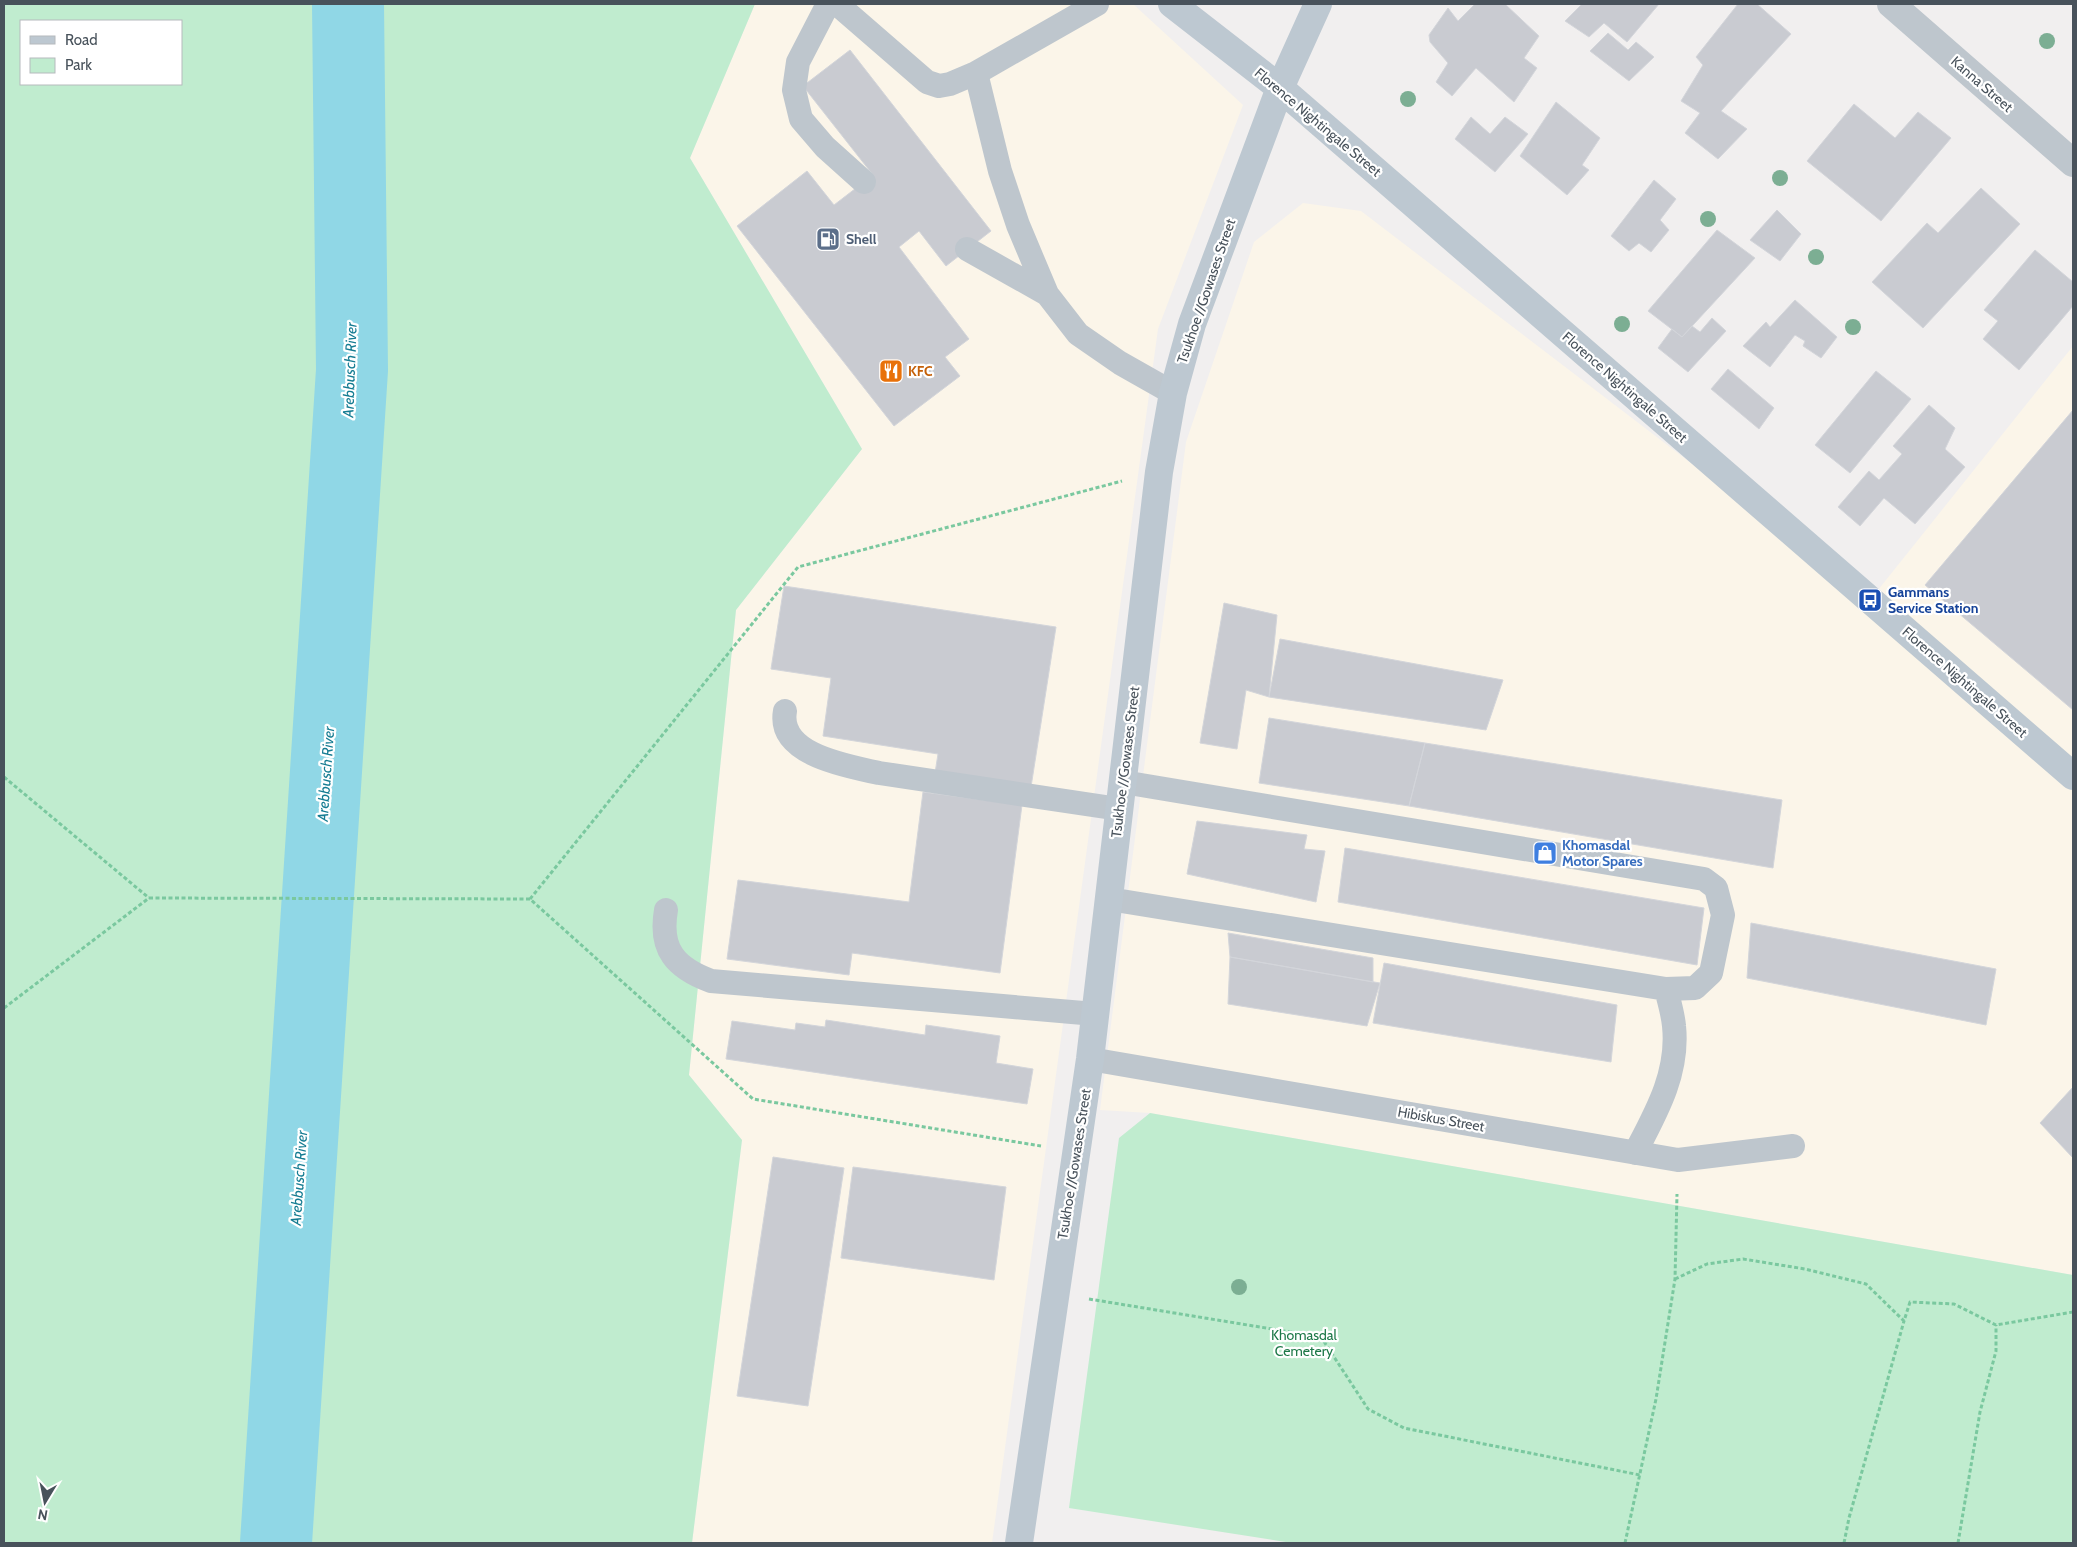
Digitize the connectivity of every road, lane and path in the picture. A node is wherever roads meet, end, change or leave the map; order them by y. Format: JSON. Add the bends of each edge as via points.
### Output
{"nodes":[{"id":1,"x":828,"y":4,"type":"edge"},
{"id":2,"x":837,"y":4,"type":"edge"},
{"id":3,"x":1097,"y":4,"type":"edge"},
{"id":4,"x":1172,"y":4,"type":"edge"},
{"id":5,"x":1318,"y":4,"type":"edge"},
{"id":6,"x":1891,"y":4,"type":"edge"},
{"id":7,"x":976,"y":73,"type":"junction"},
{"id":8,"x":1280,"y":88,"type":"junction"},
{"id":9,"x":2073,"y":163,"type":"edge"},
{"id":10,"x":864,"y":182,"type":"dead end"},
{"id":11,"x":968,"y":249,"type":"dead end"},
{"id":12,"x":1046,"y":294,"type":"junction"},
{"id":13,"x":1173,"y":393,"type":"junction"},
{"id":14,"x":1159,"y":472,"type":"junction"},
{"id":15,"x":785,"y":711,"type":"dead end"},
{"id":16,"x":2073,"y":776,"type":"edge"},
{"id":17,"x":4,"y":777,"type":"edge"},
{"id":18,"x":1123,"y":782,"type":"junction"},
{"id":19,"x":1120,"y":809,"type":"junction"},
{"id":20,"x":149,"y":898,"type":"junction"},
{"id":21,"x":530,"y":899,"type":"junction"},
{"id":22,"x":1109,"y":899,"type":"junction"},
{"id":23,"x":666,"y":910,"type":"dead end"},
{"id":24,"x":1666,"y":989,"type":"junction"},
{"id":25,"x":4,"y":1008,"type":"edge"},
{"id":26,"x":1095,"y":1014,"type":"junction"},
{"id":27,"x":1090,"y":1059,"type":"junction"},
{"id":28,"x":1793,"y":1146,"type":"dead end"},
{"id":29,"x":1076,"y":1151,"type":"junction"},
{"id":30,"x":1635,"y":1153,"type":"junction"},
{"id":31,"x":1678,"y":1160,"type":"junction"},
{"id":32,"x":1675,"y":1279,"type":"junction"},
{"id":33,"x":1054,"y":1294,"type":"junction"},
{"id":34,"x":2073,"y":1312,"type":"edge"},
{"id":35,"x":1904,"y":1321,"type":"junction"},
{"id":36,"x":1996,"y":1325,"type":"junction"},
{"id":37,"x":1640,"y":1475,"type":"junction"},
{"id":38,"x":1018,"y":1543,"type":"edge"},
{"id":39,"x":1625,"y":1543,"type":"edge"},
{"id":40,"x":1844,"y":1543,"type":"edge"},
{"id":41,"x":1958,"y":1543,"type":"edge"}],
"edges":[{"from":1,"to":10,"type":"lane","via":[[798,62],[794,90],[801,119],[825,147]]},
{"from":2,"to":7,"type":"lane","via":[[927,82],[938,86],[950,84]]},
{"from":3,"to":7,"type":"lane"},
{"from":4,"to":8,"type":"street","name":"Florence Nightingale Street"},
{"from":5,"to":8,"type":"street","name":"Tsukhoe //Gowases Street"},
{"from":6,"to":9,"type":"street","name":"Kanna Street"},
{"from":7,"to":12,"type":"lane","via":[[1000,171]]},
{"from":8,"to":13,"type":"street","name":"Tsukhoe //Gowases Street","via":[[1192,324]]},
{"from":8,"to":16,"type":"street","name":"Florence Nightingale Street"},
{"from":11,"to":12,"type":"lane"},
{"from":12,"to":13,"type":"lane","via":[[1078,334]]},
{"from":13,"to":14,"type":"street","name":"Tsukhoe //Gowases Street"},
{"from":14,"to":18,"type":"street","name":"Tsukhoe //Gowases Street"},
{"from":14,"to":21,"type":"path","via":[[798,567]]},
{"from":15,"to":19,"type":"lane","via":[[789,737],[807,752],[854,768]]},
{"from":17,"to":20,"type":"path"},
{"from":18,"to":19,"type":"street","name":"Tsukhoe //Gowases Street"},
{"from":18,"to":24,"type":"lane","via":[[1704,879],[1716,888],[1723,915],[1711,973],[1694,988]]},
{"from":19,"to":22,"type":"street","name":"Tsukhoe //Gowases Street"},
{"from":20,"to":21,"type":"path"},
{"from":20,"to":25,"type":"path"},
{"from":21,"to":29,"type":"path","via":[[753,1099]]},
{"from":22,"to":24,"type":"lane"},
{"from":22,"to":26,"type":"street","name":"Tsukhoe //Gowases Street"},
{"from":23,"to":26,"type":"lane","via":[[663,925],[668,947],[678,964],[689,973],[711,981]]},
{"from":24,"to":30,"type":"lane","via":[[1674,1027],[1672,1074],[1658,1111]]},
{"from":26,"to":27,"type":"street","name":"Tsukhoe //Gowases Street"},
{"from":27,"to":29,"type":"street","name":"Tsukhoe //Gowases Street"},
{"from":27,"to":30,"type":"lane","name":"Hibiskus Street"},
{"from":28,"to":31,"type":"lane","name":"Hibiskus Street"},
{"from":29,"to":33,"type":"street","name":"Tsukhoe //Gowases Street"},
{"from":30,"to":31,"type":"lane","name":"Hibiskus Street"},
{"from":31,"to":32,"type":"path"},
{"from":32,"to":35,"type":"path","via":[[1707,1264],[1743,1259],[1796,1268],[1866,1284]]},
{"from":32,"to":37,"type":"path"},
{"from":33,"to":37,"type":"path","via":[[1321,1337],[1368,1409],[1404,1428]]},
{"from":33,"to":38,"type":"street","name":"Tsukhoe //Gowases Street"},
{"from":34,"to":36,"type":"path"},
{"from":35,"to":36,"type":"path","via":[[1910,1302],[1954,1304]]},
{"from":35,"to":40,"type":"path"},
{"from":36,"to":41,"type":"path","via":[[1996,1351],[1980,1412]]},
{"from":37,"to":39,"type":"path"}]}
